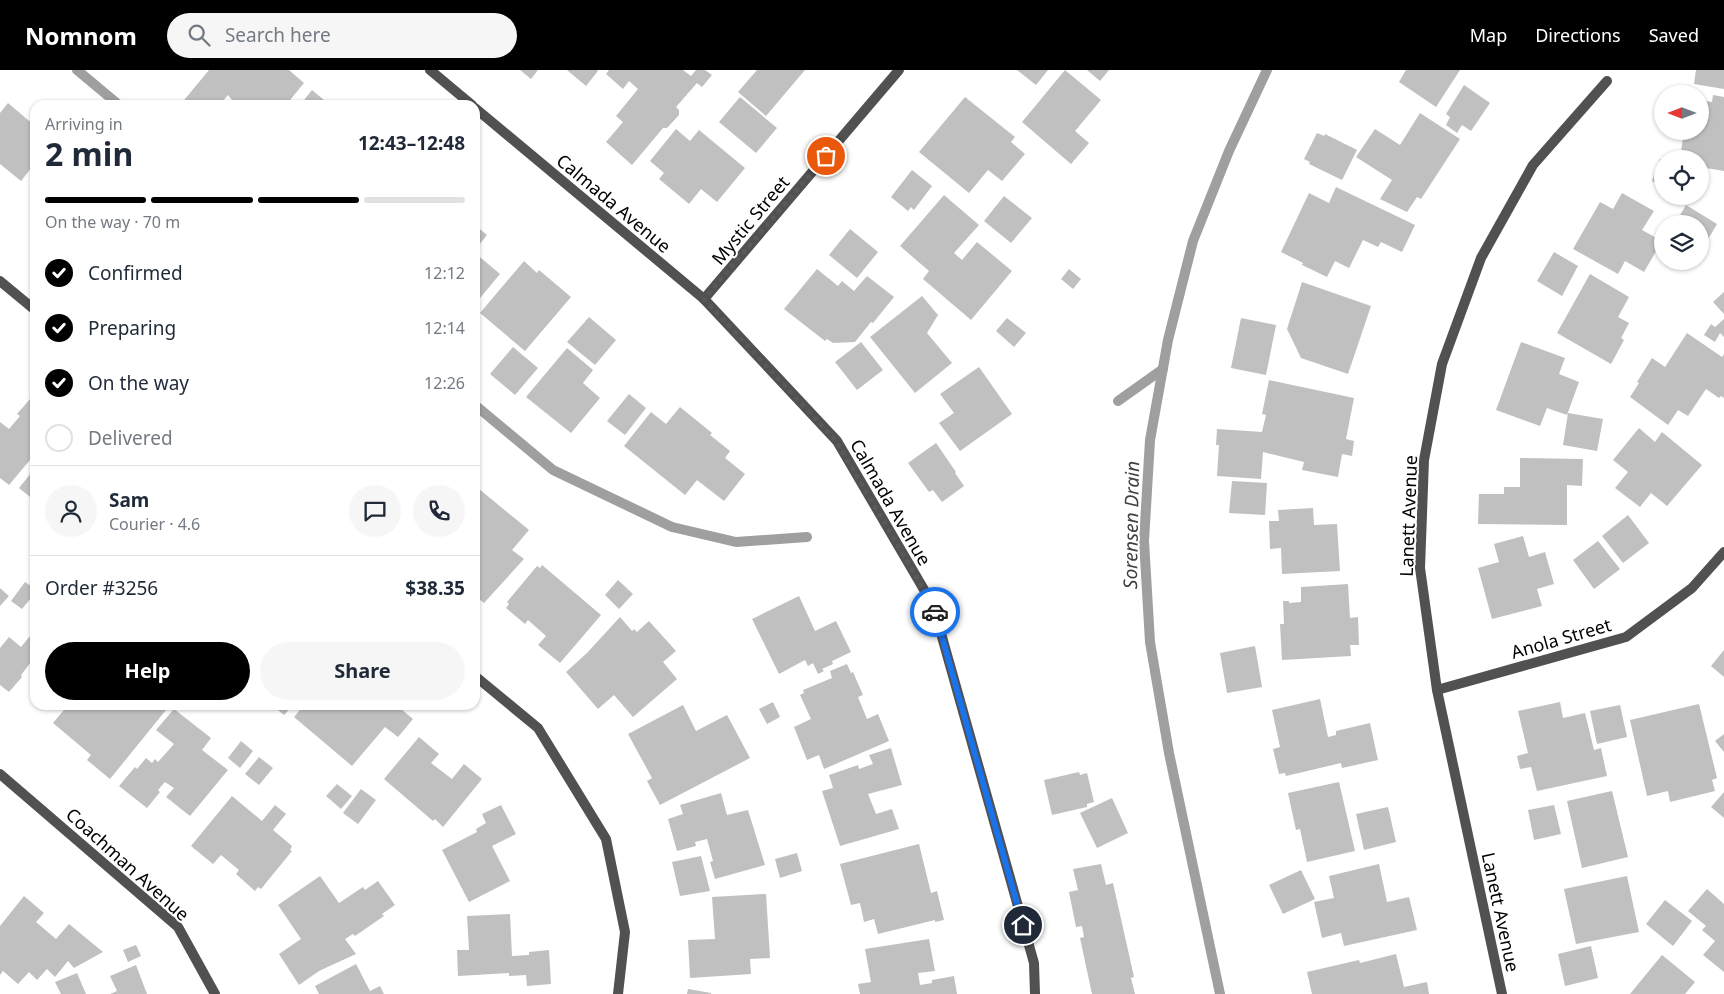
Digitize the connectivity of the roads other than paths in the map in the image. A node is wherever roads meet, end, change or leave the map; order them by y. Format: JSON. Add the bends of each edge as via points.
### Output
{"nodes":[{"id":1,"x":430,"y":70,"type":"edge"},
{"id":2,"x":899,"y":70,"type":"edge"},
{"id":3,"x":1607,"y":81,"type":"dead end"},
{"id":4,"x":466,"y":100,"type":"edge"},
{"id":5,"x":480,"y":112,"type":"edge"},
{"id":6,"x":0,"y":281,"type":"edge"},
{"id":7,"x":704,"y":299,"type":"junction"},
{"id":8,"x":30,"y":306,"type":"edge"},
{"id":9,"x":1724,"y":552,"type":"edge"},
{"id":10,"x":480,"y":680,"type":"edge"},
{"id":11,"x":1437,"y":690,"type":"junction"},
{"id":12,"x":0,"y":774,"type":"edge"},
{"id":13,"x":214,"y":994,"type":"edge"},
{"id":14,"x":618,"y":994,"type":"edge"},
{"id":15,"x":1035,"y":994,"type":"edge"},
{"id":16,"x":1502,"y":994,"type":"edge"}],
"edges":[{"from":1,"to":4,"type":"street"},
{"from":2,"to":7,"type":"street","name":"Mystic Street"},
{"from":3,"to":11,"type":"street","name":"Lanett Avenue","via":[[1532,165],[1481,258],[1442,364],[1424,460],[1420,568]]},
{"from":5,"to":7,"type":"street","name":"Calmada Avenue"},
{"from":6,"to":8,"type":"street"},
{"from":7,"to":15,"type":"street","name":"Calmada Avenue","via":[[836,441],[933,605],[1034,963]]},
{"from":9,"to":11,"type":"street","name":"Anola Street","via":[[1692,588],[1626,637]]},
{"from":10,"to":14,"type":"street","via":[[538,728],[606,839],[625,932]]},
{"from":11,"to":16,"type":"street","name":"Lanett Avenue"},
{"from":12,"to":13,"type":"street","name":"Coachman Avenue","via":[[178,927]]}]}
